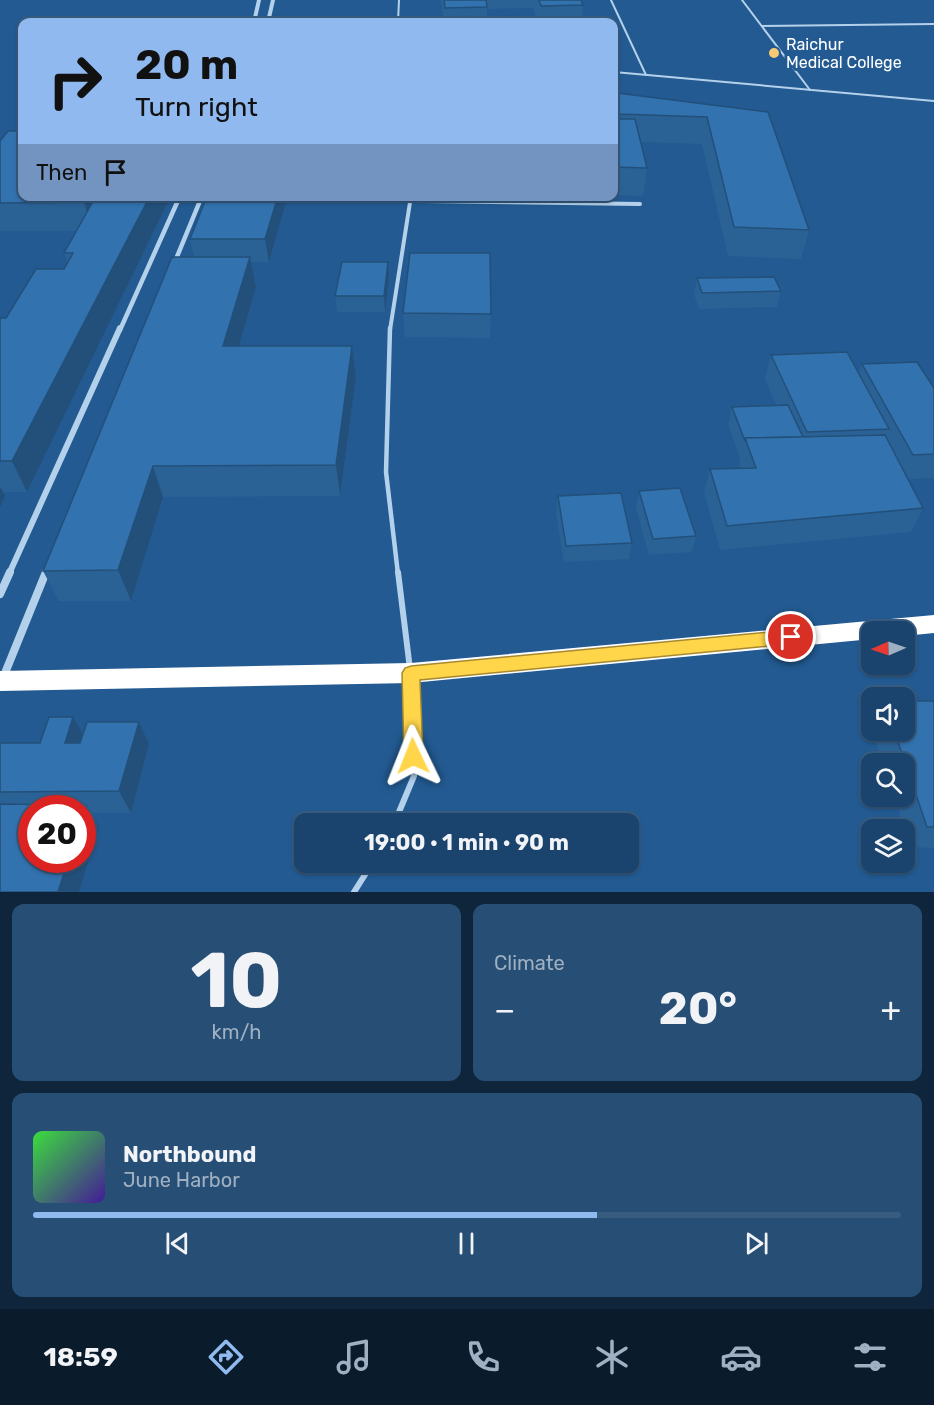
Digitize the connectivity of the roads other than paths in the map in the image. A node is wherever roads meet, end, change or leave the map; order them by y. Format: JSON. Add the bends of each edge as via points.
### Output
{"nodes":[{"id":1,"x":260,"y":0,"type":"edge"},
{"id":2,"x":273,"y":0,"type":"edge"},
{"id":3,"x":399,"y":0,"type":"edge"},
{"id":4,"x":611,"y":0,"type":"edge"},
{"id":5,"x":742,"y":0,"type":"edge"},
{"id":6,"x":255,"y":18,"type":"edge"},
{"id":7,"x":269,"y":18,"type":"edge"},
{"id":8,"x":399,"y":18,"type":"edge"},
{"id":9,"x":934,"y":24,"type":"edge"},
{"id":10,"x":762,"y":26,"type":"junction"},
{"id":11,"x":618,"y":72,"type":"edge"},
{"id":12,"x":646,"y":75,"type":"junction"},
{"id":13,"x":810,"y":90,"type":"junction"},
{"id":14,"x":934,"y":101,"type":"edge"},
{"id":15,"x":178,"y":201,"type":"edge"},
{"id":16,"x":199,"y":201,"type":"edge"},
{"id":17,"x":411,"y":201,"type":"edge"},
{"id":18,"x":503,"y":201,"type":"edge"},
{"id":19,"x":640,"y":204,"type":"dead end"},
{"id":20,"x":170,"y":274,"type":"edge"},
{"id":21,"x":52,"y":560,"type":"edge"},
{"id":22,"x":0,"y":594,"type":"edge"},
{"id":23,"x":934,"y":624,"type":"edge"},
{"id":24,"x":411,"y":673,"type":"junction"},
{"id":25,"x":1,"y":681,"type":"edge"},
{"id":26,"x":399,"y":813,"type":"edge"},
{"id":27,"x":366,"y":873,"type":"edge"},
{"id":28,"x":354,"y":892,"type":"edge"}],
"edges":[{"from":1,"to":6,"type":"street"},
{"from":2,"to":7,"type":"street"},
{"from":3,"to":8,"type":"lane"},
{"from":4,"to":12,"type":"lane"},
{"from":5,"to":10,"type":"lane"},
{"from":9,"to":10,"type":"lane"},
{"from":10,"to":13,"type":"lane"},
{"from":11,"to":12,"type":"lane"},
{"from":12,"to":13,"type":"lane"},
{"from":13,"to":14,"type":"lane"},
{"from":15,"to":22,"type":"street"},
{"from":16,"to":20,"type":"street"},
{"from":17,"to":24,"type":"lane","via":[[389,336],[386,472]]},
{"from":18,"to":19,"type":"lane"},
{"from":21,"to":25,"type":"street"},
{"from":23,"to":24,"type":"highway"},
{"from":24,"to":25,"type":"highway"},
{"from":24,"to":26,"type":"lane","via":[[414,776]]},
{"from":27,"to":28,"type":"lane"}]}
